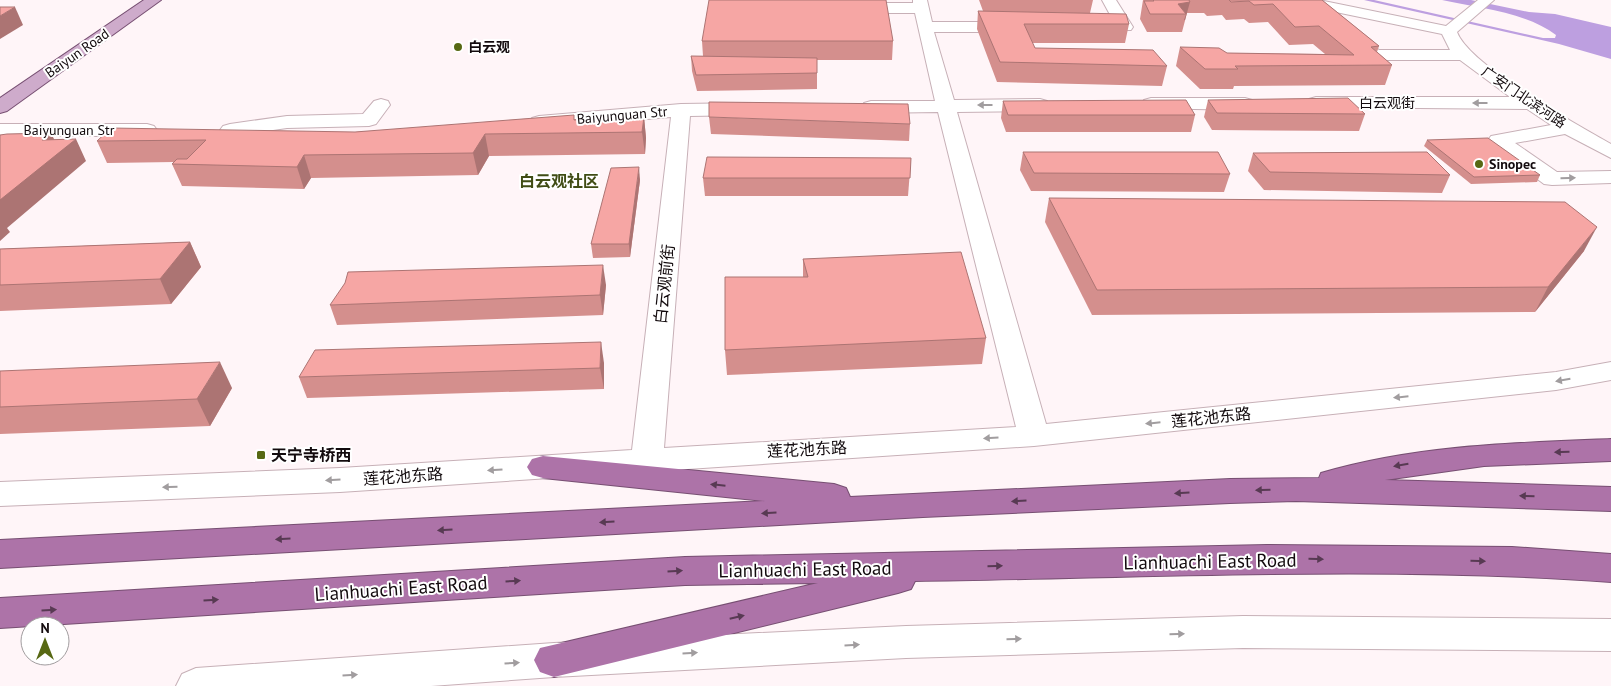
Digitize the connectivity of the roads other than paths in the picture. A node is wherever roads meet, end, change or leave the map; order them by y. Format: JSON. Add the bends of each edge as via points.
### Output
{"nodes":[{"id":1,"x":136,"y":0,"type":"edge"},
{"id":2,"x":154,"y":0,"type":"edge"},
{"id":3,"x":1109,"y":0,"type":"edge"},
{"id":4,"x":1297,"y":0,"type":"edge"},
{"id":5,"x":1487,"y":0,"type":"edge"},
{"id":6,"x":921,"y":4,"type":"edge"},
{"id":7,"x":833,"y":8,"type":"edge"},
{"id":8,"x":1282,"y":9,"type":"edge"},
{"id":9,"x":925,"y":27,"type":"junction"},
{"id":10,"x":1025,"y":27,"type":"edge"},
{"id":11,"x":1085,"y":27,"type":"edge"},
{"id":12,"x":1449,"y":31,"type":"junction"},
{"id":13,"x":1464,"y":55,"type":"junction"},
{"id":14,"x":0,"y":92,"type":"edge"},
{"id":15,"x":1529,"y":102,"type":"junction"},
{"id":16,"x":1134,"y":104,"type":"edge"},
{"id":17,"x":1262,"y":104,"type":"edge"},
{"id":18,"x":1302,"y":104,"type":"edge"},
{"id":19,"x":381,"y":105,"type":"dead end"},
{"id":20,"x":946,"y":105,"type":"junction"},
{"id":21,"x":1054,"y":105,"type":"edge"},
{"id":22,"x":0,"y":106,"type":"edge"},
{"id":23,"x":848,"y":107,"type":"edge"},
{"id":24,"x":770,"y":109,"type":"edge"},
{"id":25,"x":681,"y":110,"type":"junction"},
{"id":26,"x":524,"y":124,"type":"edge"},
{"id":27,"x":1568,"y":128,"type":"junction"},
{"id":28,"x":0,"y":130,"type":"edge"},
{"id":29,"x":170,"y":130,"type":"edge"},
{"id":30,"x":210,"y":130,"type":"edge"},
{"id":31,"x":230,"y":130,"type":"junction"},
{"id":32,"x":378,"y":134,"type":"edge"},
{"id":33,"x":1611,"y":152,"type":"edge"},
{"id":34,"x":1611,"y":177,"type":"edge"},
{"id":35,"x":1611,"y":372,"type":"edge"},
{"id":36,"x":1034,"y":436,"type":"junction"},
{"id":37,"x":1611,"y":450,"type":"edge"},
{"id":38,"x":647,"y":458,"type":"junction"},
{"id":39,"x":543,"y":467,"type":"junction"},
{"id":40,"x":1296,"y":489,"type":"junction"},
{"id":41,"x":0,"y":494,"type":"edge"},
{"id":42,"x":1611,"y":499,"type":"edge"},
{"id":43,"x":923,"y":505,"type":"junction"},
{"id":44,"x":4,"y":554,"type":"edge"},
{"id":45,"x":947,"y":567,"type":"junction"},
{"id":46,"x":1611,"y":568,"type":"edge"},
{"id":47,"x":0,"y":613,"type":"edge"},
{"id":48,"x":1611,"y":635,"type":"edge"},
{"id":49,"x":554,"y":660,"type":"junction"},
{"id":50,"x":196,"y":686,"type":"edge"}],
"edges":[{"from":1,"to":14,"type":"main road"},
{"from":2,"to":22,"type":"main road","name":"Baiyun Road"},
{"from":3,"to":11,"type":"street","via":[[1125,27]]},
{"from":4,"to":12,"type":"street"},
{"from":5,"to":12,"type":"street"},
{"from":6,"to":7,"type":"street"},
{"from":6,"to":9,"type":"street"},
{"from":8,"to":13,"type":"street","via":[[1320,14],[1375,55]]},
{"from":9,"to":10,"type":"street"},
{"from":9,"to":20,"type":"street"},
{"from":12,"to":13,"type":"street","name":"广安门北滨河路","via":[[1453,43]]},
{"from":13,"to":15,"type":"street","name":"广安门北滨河路"},
{"from":15,"to":18,"type":"street","name":"白云观街","one_way":true},
{"from":15,"to":27,"type":"street","name":"广安门北滨河路"},
{"from":16,"to":17,"type":"street"},
{"from":19,"to":31,"type":"street","via":[[369,120],[287,122]]},
{"from":21,"to":20,"type":"street","one_way":true},
{"from":20,"to":23,"type":"street"},
{"from":20,"to":36,"type":"street"},
{"from":24,"to":25,"type":"street","name":"Baiyunguan Str"},
{"from":25,"to":26,"type":"street","name":"Baiyunguan Str"},
{"from":25,"to":38,"type":"street","name":"白云观前街"},
{"from":27,"to":33,"type":"street","name":"广安门北滨河路"},
{"from":27,"to":34,"type":"street","one_way":true,"via":[[1498,140],[1552,179]]},
{"from":28,"to":29,"type":"street","name":"Baiyunguan Str"},
{"from":30,"to":31,"type":"street"},
{"from":31,"to":32,"type":"street","via":[[282,134]]},
{"from":35,"to":36,"type":"street","name":"莲花池东路","one_way":true,"via":[[1556,381]]},
{"from":36,"to":38,"type":"street","name":"莲花池东路","one_way":true},
{"from":37,"to":40,"type":"highway","one_way":true,"via":[[1484,455],[1402,465]]},
{"from":38,"to":39,"type":"street","name":"莲花池东路"},
{"from":39,"to":41,"type":"street","name":"莲花池东路","one_way":true,"via":[[241,485]]},
{"from":43,"to":39,"type":"highway","one_way":true},
{"from":42,"to":40,"type":"highway","one_way":true},
{"from":40,"to":43,"type":"highway","one_way":true},
{"from":43,"to":44,"type":"highway","one_way":true},
{"from":45,"to":46,"type":"highway","name":"Lianhuachi East Road","one_way":true,"via":[[1267,559],[1512,561]]},
{"from":47,"to":45,"type":"highway","name":"Lianhuachi East Road","one_way":true,"via":[[685,570]]},
{"from":49,"to":45,"type":"highway","one_way":true},
{"from":49,"to":48,"type":"street","one_way":true,"via":[[906,642],[1243,632]]},
{"from":50,"to":49,"type":"street","one_way":true}]}
